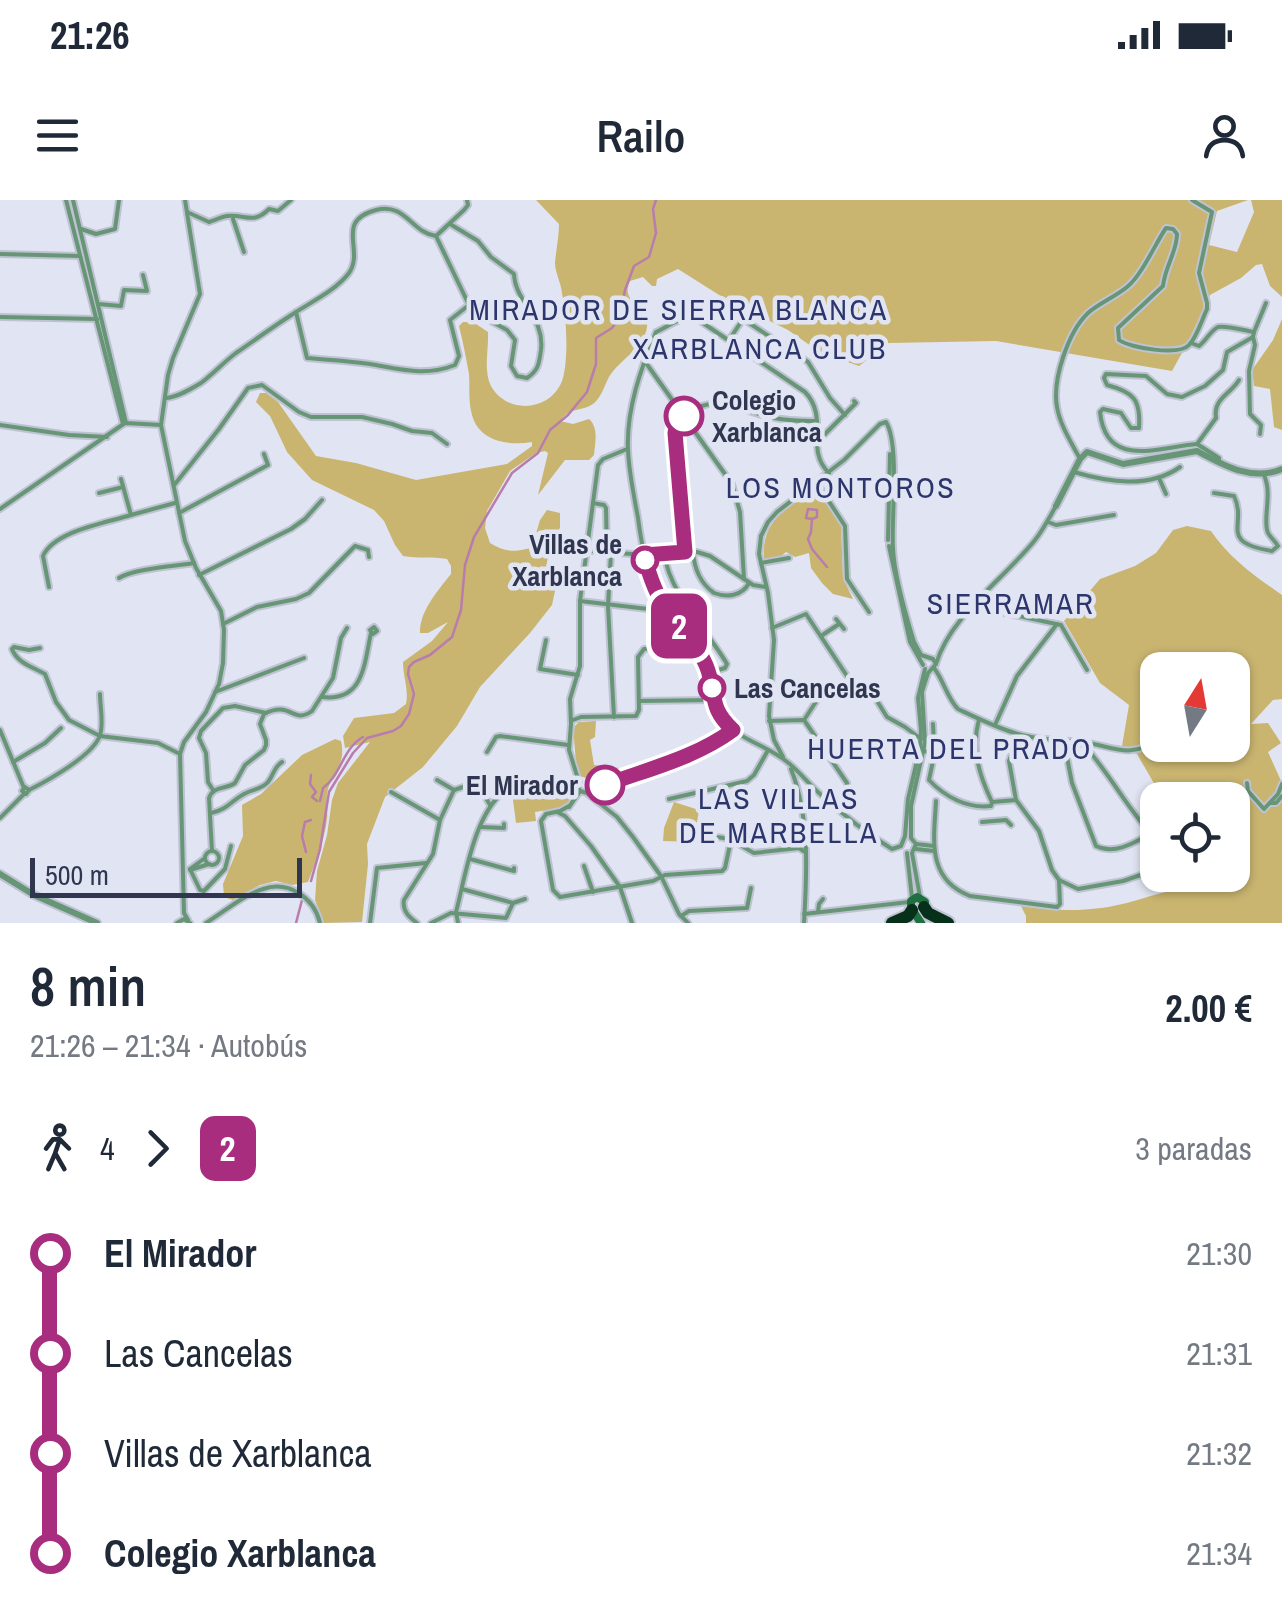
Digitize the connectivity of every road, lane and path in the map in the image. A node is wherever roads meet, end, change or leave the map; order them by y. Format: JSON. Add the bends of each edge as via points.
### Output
{"nodes":[{"id":1,"x":68,"y":200,"type":"edge"},
{"id":2,"x":119,"y":200,"type":"edge"},
{"id":3,"x":185,"y":200,"type":"edge"},
{"id":4,"x":291,"y":200,"type":"edge"},
{"id":5,"x":467,"y":200,"type":"edge"},
{"id":6,"x":1192,"y":200,"type":"edge"},
{"id":7,"x":187,"y":212,"type":"junction"},
{"id":8,"x":232,"y":217,"type":"junction"},
{"id":9,"x":450,"y":224,"type":"junction"},
{"id":10,"x":79,"y":228,"type":"junction"},
{"id":11,"x":436,"y":236,"type":"junction"},
{"id":12,"x":244,"y":252,"type":"dead end"},
{"id":13,"x":0,"y":254,"type":"edge"},
{"id":14,"x":83,"y":256,"type":"junction"},
{"id":15,"x":144,"y":274,"type":"dead end"},
{"id":16,"x":98,"y":304,"type":"junction"},
{"id":17,"x":1266,"y":304,"type":"dead end"},
{"id":18,"x":469,"y":305,"type":"junction"},
{"id":19,"x":296,"y":312,"type":"junction"},
{"id":20,"x":0,"y":316,"type":"edge"},
{"id":21,"x":99,"y":319,"type":"junction"},
{"id":22,"x":1254,"y":335,"type":"junction"},
{"id":23,"x":729,"y":340,"type":"junction"},
{"id":24,"x":1191,"y":344,"type":"junction"},
{"id":25,"x":646,"y":365,"type":"junction"},
{"id":26,"x":1239,"y":380,"type":"dead end"},
{"id":27,"x":166,"y":398,"type":"junction"},
{"id":28,"x":854,"y":401,"type":"dead end"},
{"id":29,"x":845,"y":415,"type":"junction"},
{"id":30,"x":684,"y":416,"type":"junction"},
{"id":31,"x":817,"y":422,"type":"junction"},
{"id":32,"x":125,"y":424,"type":"junction"},
{"id":33,"x":0,"y":425,"type":"edge"},
{"id":34,"x":161,"y":425,"type":"junction"},
{"id":35,"x":1260,"y":434,"type":"dead end"},
{"id":36,"x":107,"y":437,"type":"junction"},
{"id":37,"x":817,"y":440,"type":"junction"},
{"id":38,"x":446,"y":444,"type":"dead end"},
{"id":39,"x":1197,"y":444,"type":"junction"},
{"id":40,"x":628,"y":448,"type":"junction"},
{"id":41,"x":264,"y":454,"type":"dead end"},
{"id":42,"x":1080,"y":459,"type":"junction"},
{"id":43,"x":1219,"y":464,"type":"junction"},
{"id":44,"x":1180,"y":467,"type":"dead end"},
{"id":45,"x":1282,"y":469,"type":"edge"},
{"id":46,"x":1074,"y":472,"type":"junction"},
{"id":47,"x":828,"y":473,"type":"junction"},
{"id":48,"x":1264,"y":475,"type":"junction"},
{"id":49,"x":1159,"y":478,"type":"junction"},
{"id":50,"x":120,"y":479,"type":"dead end"},
{"id":51,"x":817,"y":483,"type":"junction"},
{"id":52,"x":174,"y":486,"type":"junction"},
{"id":53,"x":122,"y":487,"type":"junction"},
{"id":54,"x":99,"y":493,"type":"dead end"},
{"id":55,"x":1214,"y":493,"type":"dead end"},
{"id":56,"x":1166,"y":494,"type":"dead end"},
{"id":57,"x":322,"y":500,"type":"dead end"},
{"id":58,"x":176,"y":503,"type":"junction"},
{"id":59,"x":593,"y":503,"type":"junction"},
{"id":60,"x":1056,"y":506,"type":"joint"},
{"id":61,"x":0,"y":509,"type":"edge"},
{"id":62,"x":178,"y":514,"type":"junction"},
{"id":63,"x":1114,"y":515,"type":"dead end"},
{"id":64,"x":131,"y":516,"type":"junction"},
{"id":65,"x":1048,"y":522,"type":"junction"},
{"id":66,"x":891,"y":543,"type":"junction"},
{"id":67,"x":569,"y":549,"type":"dead end"},
{"id":68,"x":587,"y":550,"type":"junction"},
{"id":69,"x":685,"y":552,"type":"junction"},
{"id":70,"x":693,"y":552,"type":"junction"},
{"id":71,"x":609,"y":553,"type":"junction"},
{"id":72,"x":664,"y":553,"type":"junction"},
{"id":73,"x":644,"y":555,"type":"junction"},
{"id":74,"x":369,"y":557,"type":"dead end"},
{"id":75,"x":789,"y":558,"type":"dead end"},
{"id":76,"x":194,"y":563,"type":"junction"},
{"id":77,"x":761,"y":563,"type":"junction"},
{"id":78,"x":199,"y":575,"type":"junction"},
{"id":79,"x":119,"y":578,"type":"dead end"},
{"id":80,"x":747,"y":581,"type":"junction"},
{"id":81,"x":49,"y":587,"type":"dead end"},
{"id":82,"x":766,"y":587,"type":"junction"},
{"id":83,"x":981,"y":598,"type":"junction"},
{"id":84,"x":580,"y":601,"type":"junction"},
{"id":85,"x":608,"y":606,"type":"junction"},
{"id":86,"x":667,"y":611,"type":"junction"},
{"id":87,"x":869,"y":612,"type":"dead end"},
{"id":88,"x":223,"y":624,"type":"junction"},
{"id":89,"x":1057,"y":624,"type":"junction"},
{"id":90,"x":348,"y":628,"type":"dead end"},
{"id":91,"x":772,"y":628,"type":"junction"},
{"id":92,"x":844,"y":630,"type":"dead end"},
{"id":93,"x":370,"y":633,"type":"dead end"},
{"id":94,"x":821,"y":636,"type":"junction"},
{"id":95,"x":546,"y":640,"type":"dead end"},
{"id":96,"x":695,"y":645,"type":"junction"},
{"id":97,"x":40,"y":648,"type":"dead end"},
{"id":98,"x":939,"y":654,"type":"junction"},
{"id":99,"x":304,"y":658,"type":"dead end"},
{"id":100,"x":929,"y":658,"type":"junction"},
{"id":101,"x":929,"y":667,"type":"junction"},
{"id":102,"x":1087,"y":670,"type":"dead end"},
{"id":103,"x":709,"y":673,"type":"junction"},
{"id":104,"x":578,"y":675,"type":"junction"},
{"id":105,"x":849,"y":679,"type":"junction"},
{"id":106,"x":215,"y":692,"type":"junction"},
{"id":107,"x":100,"y":694,"type":"dead end"},
{"id":108,"x":322,"y":698,"type":"junction"},
{"id":109,"x":714,"y":700,"type":"junction"},
{"id":110,"x":640,"y":701,"type":"junction"},
{"id":111,"x":266,"y":713,"type":"junction"},
{"id":112,"x":614,"y":716,"type":"junction"},
{"id":113,"x":979,"y":719,"type":"junction"},
{"id":114,"x":571,"y":720,"type":"junction"},
{"id":115,"x":804,"y":720,"type":"junction"},
{"id":116,"x":769,"y":721,"type":"junction"},
{"id":117,"x":932,"y":724,"type":"dead end"},
{"id":118,"x":995,"y":725,"type":"junction"},
{"id":119,"x":61,"y":728,"type":"dead end"},
{"id":120,"x":0,"y":730,"type":"edge"},
{"id":121,"x":733,"y":730,"type":"junction"},
{"id":122,"x":1019,"y":735,"type":"junction"},
{"id":123,"x":100,"y":736,"type":"junction"},
{"id":124,"x":920,"y":739,"type":"junction"},
{"id":125,"x":1064,"y":742,"type":"junction"},
{"id":126,"x":1080,"y":742,"type":"junction"},
{"id":127,"x":568,"y":745,"type":"junction"},
{"id":128,"x":1140,"y":748,"type":"edge"},
{"id":129,"x":767,"y":750,"type":"junction"},
{"id":130,"x":927,"y":751,"type":"junction"},
{"id":131,"x":486,"y":752,"type":"dead end"},
{"id":132,"x":180,"y":754,"type":"junction"},
{"id":133,"x":785,"y":760,"type":"junction"},
{"id":134,"x":13,"y":762,"type":"junction"},
{"id":135,"x":282,"y":762,"type":"dead end"},
{"id":136,"x":437,"y":780,"type":"dead end"},
{"id":137,"x":1282,"y":784,"type":"edge"},
{"id":138,"x":583,"y":788,"type":"junction"},
{"id":139,"x":214,"y":790,"type":"junction"},
{"id":140,"x":454,"y":790,"type":"junction"},
{"id":141,"x":26,"y":791,"type":"junction"},
{"id":142,"x":390,"y":792,"type":"dead end"},
{"id":143,"x":1250,"y":793,"type":"edge"},
{"id":144,"x":1282,"y":796,"type":"edge"},
{"id":145,"x":669,"y":799,"type":"dead end"},
{"id":146,"x":1016,"y":800,"type":"junction"},
{"id":147,"x":936,"y":801,"type":"dead end"},
{"id":148,"x":1271,"y":802,"type":"junction"},
{"id":149,"x":992,"y":804,"type":"junction"},
{"id":150,"x":490,"y":806,"type":"junction"},
{"id":151,"x":569,"y":806,"type":"junction"},
{"id":152,"x":557,"y":812,"type":"junction"},
{"id":153,"x":842,"y":812,"type":"junction"},
{"id":154,"x":211,"y":813,"type":"junction"},
{"id":155,"x":565,"y":816,"type":"junction"},
{"id":156,"x":0,"y":818,"type":"edge"},
{"id":157,"x":1140,"y":818,"type":"edge"},
{"id":158,"x":440,"y":820,"type":"junction"},
{"id":159,"x":994,"y":821,"type":"junction"},
{"id":160,"x":982,"y":822,"type":"dead end"},
{"id":161,"x":504,"y":824,"type":"dead end"},
{"id":162,"x":1011,"y":825,"type":"dead end"},
{"id":163,"x":480,"y":827,"type":"junction"},
{"id":164,"x":713,"y":836,"type":"dead end"},
{"id":165,"x":908,"y":839,"type":"junction"},
{"id":166,"x":731,"y":840,"type":"junction"},
{"id":167,"x":1140,"y":842,"type":"edge"},
{"id":168,"x":231,"y":846,"type":"dead end"},
{"id":169,"x":901,"y":846,"type":"junction"},
{"id":170,"x":934,"y":848,"type":"junction"},
{"id":171,"x":913,"y":850,"type":"junction"},
{"id":172,"x":212,"y":852,"type":"junction"},
{"id":173,"x":804,"y":852,"type":"junction"},
{"id":174,"x":205,"y":858,"type":"junction"},
{"id":175,"x":470,"y":859,"type":"junction"},
{"id":176,"x":428,"y":862,"type":"junction"},
{"id":177,"x":208,"y":864,"type":"junction"},
{"id":178,"x":584,"y":866,"type":"dead end"},
{"id":179,"x":514,"y":868,"type":"dead end"},
{"id":180,"x":187,"y":870,"type":"junction"},
{"id":181,"x":0,"y":874,"type":"edge"},
{"id":182,"x":1140,"y":875,"type":"edge"},
{"id":183,"x":660,"y":876,"type":"junction"},
{"id":184,"x":1059,"y":880,"type":"junction"},
{"id":185,"x":620,"y":887,"type":"junction"},
{"id":186,"x":751,"y":888,"type":"dead end"},
{"id":187,"x":462,"y":889,"type":"junction"},
{"id":188,"x":593,"y":892,"type":"junction"},
{"id":189,"x":525,"y":900,"type":"dead end"},
{"id":190,"x":513,"y":903,"type":"junction"},
{"id":191,"x":831,"y":911,"type":"junction"},
{"id":192,"x":919,"y":911,"type":"edge"},
{"id":193,"x":456,"y":912,"type":"junction"},
{"id":194,"x":818,"y":912,"type":"junction"},
{"id":195,"x":804,"y":914,"type":"junction"},
{"id":196,"x":684,"y":920,"type":"edge"},
{"id":197,"x":184,"y":921,"type":"edge"},
{"id":198,"x":96,"y":923,"type":"edge"},
{"id":199,"x":206,"y":923,"type":"edge"},
{"id":200,"x":320,"y":923,"type":"edge"},
{"id":201,"x":370,"y":923,"type":"edge"},
{"id":202,"x":417,"y":923,"type":"edge"},
{"id":203,"x":430,"y":923,"type":"edge"},
{"id":204,"x":458,"y":923,"type":"edge"},
{"id":205,"x":632,"y":923,"type":"edge"},
{"id":206,"x":804,"y":923,"type":"edge"},
{"id":207,"x":892,"y":923,"type":"edge"},
{"id":208,"x":948,"y":923,"type":"edge"}],
"edges":[{"from":1,"to":10,"type":"street"},
{"from":1,"to":14,"type":"street"},
{"from":2,"to":10,"type":"street","via":[[115,228],[96,234]]},
{"from":3,"to":7,"type":"street"},
{"from":4,"to":8,"type":"street","via":[[261,218]]},
{"from":5,"to":9,"type":"street"},
{"from":6,"to":24,"type":"street","via":[[1212,217],[1198,272],[1207,309]]},
{"from":7,"to":8,"type":"street","via":[[210,222]]},
{"from":7,"to":27,"type":"street","via":[[200,294],[173,358]]},
{"from":8,"to":12,"type":"street"},
{"from":9,"to":11,"type":"street"},
{"from":9,"to":18,"type":"street","via":[[514,274],[514,286],[543,336],[534,374],[517,376],[511,366],[515,340]]},
{"from":10,"to":14,"type":"street"},
{"from":11,"to":18,"type":"street"},
{"from":11,"to":19,"type":"street","via":[[393,210],[367,213],[352,230],[350,272]]},
{"from":13,"to":14,"type":"street"},
{"from":14,"to":16,"type":"street"},
{"from":14,"to":21,"type":"street"},
{"from":15,"to":16,"type":"street","via":[[147,291],[124,290],[121,306]]},
{"from":16,"to":21,"type":"street"},
{"from":17,"to":22,"type":"street"},
{"from":18,"to":19,"type":"street","via":[[450,320],[455,365],[438,372],[307,358]]},
{"from":19,"to":27,"type":"street","via":[[201,382]]},
{"from":20,"to":21,"type":"street"},
{"from":21,"to":32,"type":"street"},
{"from":22,"to":24,"type":"street","via":[[1220,327],[1205,344]]},
{"from":22,"to":35,"type":"street","via":[[1250,414]]},
{"from":22,"to":39,"type":"street","via":[[1227,352],[1214,378],[1182,397],[1166,394],[1146,376],[1106,374],[1106,385],[1134,397],[1140,423],[1131,428],[1121,413],[1102,408],[1100,419],[1114,444],[1135,451]]},
{"from":23,"to":25,"type":"street","via":[[687,317],[656,332]]},
{"from":23,"to":29,"type":"street","via":[[743,319],[808,362]]},
{"from":23,"to":31,"type":"street","via":[[810,396]]},
{"from":24,"to":42,"type":"street","via":[[1177,351],[1119,340],[1118,328],[1163,286],[1177,242],[1166,228],[1130,285],[1088,314],[1071,337],[1058,374],[1057,410]]},
{"from":25,"to":30,"type":"street"},
{"from":25,"to":40,"type":"street"},
{"from":26,"to":39,"type":"street","via":[[1221,398]]},
{"from":27,"to":34,"type":"street"},
{"from":28,"to":29,"type":"street"},
{"from":29,"to":37,"type":"street"},
{"from":30,"to":31,"type":"street","via":[[720,403]]},
{"from":30,"to":69,"type":"street","via":[[675,433]]},
{"from":30,"to":80,"type":"street","via":[[734,489]]},
{"from":31,"to":37,"type":"street"},
{"from":32,"to":34,"type":"street"},
{"from":32,"to":36,"type":"street"},
{"from":33,"to":36,"type":"street"},
{"from":34,"to":52,"type":"street"},
{"from":36,"to":61,"type":"street"},
{"from":37,"to":47,"type":"street","via":[[819,462]]},
{"from":38,"to":52,"type":"street","via":[[432,433],[362,417],[311,417],[262,385],[248,388]]},
{"from":39,"to":43,"type":"street"},
{"from":40,"to":59,"type":"street","via":[[600,462]]},
{"from":40,"to":73,"type":"street"},
{"from":41,"to":62,"type":"street","via":[[268,466]]},
{"from":42,"to":43,"type":"street","via":[[1087,452],[1123,464],[1197,452]]},
{"from":42,"to":46,"type":"street"},
{"from":43,"to":48,"type":"street"},
{"from":44,"to":49,"type":"street"},
{"from":45,"to":48,"type":"street"},
{"from":46,"to":49,"type":"street","via":[[1122,482]]},
{"from":46,"to":60,"type":"street"},
{"from":47,"to":51,"type":"street"},
{"from":47,"to":66,"type":"street","via":[[886,422]]},
{"from":48,"to":55,"type":"street","via":[[1267,527],[1278,546],[1272,551],[1240,538],[1237,500]]},
{"from":49,"to":56,"type":"street"},
{"from":50,"to":53,"type":"street"},
{"from":51,"to":77,"type":"street","via":[[771,518],[760,540]]},
{"from":51,"to":87,"type":"street","via":[[844,526],[847,579]]},
{"from":52,"to":58,"type":"street"},
{"from":53,"to":54,"type":"street"},
{"from":53,"to":64,"type":"street"},
{"from":57,"to":78,"type":"street","via":[[292,529]]},
{"from":58,"to":62,"type":"street"},
{"from":58,"to":64,"type":"street"},
{"from":59,"to":68,"type":"street"},
{"from":59,"to":71,"type":"street","via":[[606,508]]},
{"from":60,"to":65,"type":"street"},
{"from":62,"to":76,"type":"street"},
{"from":63,"to":65,"type":"street"},
{"from":64,"to":81,"type":"street","via":[[50,544],[43,556]]},
{"from":65,"to":83,"type":"street"},
{"from":66,"to":100,"type":"street","via":[[912,638]]},
{"from":66,"to":101,"type":"street","via":[[910,642]]},
{"from":67,"to":68,"type":"street"},
{"from":68,"to":71,"type":"street"},
{"from":68,"to":84,"type":"street"},
{"from":69,"to":70,"type":"street"},
{"from":69,"to":72,"type":"street"},
{"from":70,"to":80,"type":"street"},
{"from":70,"to":80,"type":"street","via":[[701,580],[714,593],[734,595]]},
{"from":71,"to":73,"type":"street"},
{"from":71,"to":85,"type":"street"},
{"from":72,"to":73,"type":"street"},
{"from":72,"to":103,"type":"street","via":[[677,593],[726,664]]},
{"from":73,"to":86,"type":"street"},
{"from":74,"to":88,"type":"street","via":[[356,546],[309,593]]},
{"from":75,"to":77,"type":"street"},
{"from":76,"to":78,"type":"street"},
{"from":76,"to":79,"type":"street"},
{"from":77,"to":82,"type":"street"},
{"from":78,"to":88,"type":"street"},
{"from":80,"to":82,"type":"street"},
{"from":82,"to":91,"type":"street"},
{"from":83,"to":89,"type":"street","via":[[1004,613]]},
{"from":83,"to":98,"type":"street"},
{"from":84,"to":85,"type":"street"},
{"from":84,"to":104,"type":"street"},
{"from":85,"to":86,"type":"street"},
{"from":85,"to":112,"type":"street"},
{"from":86,"to":96,"type":"street"},
{"from":88,"to":106,"type":"street"},
{"from":89,"to":102,"type":"street"},
{"from":89,"to":118,"type":"street","via":[[1018,676]]},
{"from":90,"to":108,"type":"street"},
{"from":91,"to":94,"type":"street","via":[[805,614]]},
{"from":91,"to":116,"type":"street"},
{"from":92,"to":94,"type":"street","via":[[837,621]]},
{"from":93,"to":108,"type":"street","via":[[354,689]]},
{"from":94,"to":105,"type":"street"},
{"from":95,"to":104,"type":"street","via":[[540,669]]},
{"from":96,"to":103,"type":"street"},
{"from":96,"to":110,"type":"street","via":[[640,652]]},
{"from":97,"to":123,"type":"street","via":[[12,649],[45,674],[69,720]]},
{"from":98,"to":100,"type":"street"},
{"from":98,"to":101,"type":"street"},
{"from":99,"to":106,"type":"street"},
{"from":100,"to":101,"type":"street"},
{"from":100,"to":101,"type":"street"},
{"from":101,"to":113,"type":"street","via":[[943,679],[952,703]]},
{"from":101,"to":124,"type":"street","via":[[918,693]]},
{"from":101,"to":130,"type":"street","via":[[922,695]]},
{"from":103,"to":109,"type":"street"},
{"from":104,"to":114,"type":"street"},
{"from":105,"to":115,"type":"street","via":[[823,692]]},
{"from":105,"to":124,"type":"street"},
{"from":106,"to":132,"type":"street"},
{"from":107,"to":123,"type":"street"},
{"from":108,"to":111,"type":"street","via":[[308,715],[282,708]]},
{"from":109,"to":110,"type":"street"},
{"from":109,"to":121,"type":"street"},
{"from":110,"to":112,"type":"street","via":[[636,716]]},
{"from":111,"to":139,"type":"street","via":[[260,724],[264,750],[245,764],[235,783]]},
{"from":111,"to":139,"type":"street","via":[[223,708],[201,731]]},
{"from":112,"to":114,"type":"street"},
{"from":113,"to":118,"type":"street"},
{"from":113,"to":149,"type":"street","via":[[978,766]]},
{"from":114,"to":127,"type":"street"},
{"from":115,"to":116,"type":"street"},
{"from":115,"to":153,"type":"street","via":[[847,782]]},
{"from":116,"to":133,"type":"street"},
{"from":117,"to":130,"type":"street","via":[[934,744]]},
{"from":118,"to":122,"type":"street"},
{"from":119,"to":134,"type":"street"},
{"from":120,"to":134,"type":"street"},
{"from":121,"to":129,"type":"street"},
{"from":121,"to":138,"type":"street","via":[[689,756]]},
{"from":122,"to":125,"type":"street"},
{"from":122,"to":146,"type":"street","via":[[1010,761]]},
{"from":123,"to":132,"type":"street","via":[[158,743]]},
{"from":123,"to":141,"type":"street","via":[[74,765]]},
{"from":124,"to":165,"type":"street"},
{"from":125,"to":126,"type":"street"},
{"from":125,"to":167,"type":"street","via":[[1096,846],[1106,851]]},
{"from":126,"to":128,"type":"street"},
{"from":126,"to":157,"type":"street"},
{"from":127,"to":131,"type":"street","via":[[500,736]]},
{"from":127,"to":138,"type":"street"},
{"from":129,"to":133,"type":"street"},
{"from":129,"to":145,"type":"street","via":[[747,781]]},
{"from":130,"to":149,"type":"street","via":[[934,756],[930,780],[950,799]]},
{"from":130,"to":165,"type":"street"},
{"from":132,"to":180,"type":"street"},
{"from":133,"to":153,"type":"street"},
{"from":133,"to":173,"type":"street","via":[[800,794]]},
{"from":134,"to":141,"type":"street"},
{"from":135,"to":154,"type":"street","via":[[262,787]]},
{"from":136,"to":140,"type":"street"},
{"from":137,"to":148,"type":"street"},
{"from":138,"to":150,"type":"street","via":[[520,783]]},
{"from":138,"to":151,"type":"street"},
{"from":138,"to":183,"type":"street","via":[[617,817]]},
{"from":139,"to":154,"type":"street"},
{"from":140,"to":150,"type":"street","via":[[472,784]]},
{"from":140,"to":158,"type":"street"},
{"from":141,"to":156,"type":"street"},
{"from":142,"to":158,"type":"street"},
{"from":143,"to":148,"type":"street","via":[[1262,808]]},
{"from":144,"to":148,"type":"street"},
{"from":146,"to":149,"type":"street"},
{"from":146,"to":184,"type":"street","via":[[1039,831]]},
{"from":147,"to":170,"type":"street"},
{"from":149,"to":159,"type":"street"},
{"from":150,"to":163,"type":"street"},
{"from":151,"to":152,"type":"street"},
{"from":151,"to":155,"type":"street"},
{"from":152,"to":155,"type":"street"},
{"from":152,"to":188,"type":"street","via":[[541,821],[553,890],[563,897]]},
{"from":153,"to":169,"type":"street","via":[[892,849]]},
{"from":154,"to":172,"type":"street"},
{"from":155,"to":185,"type":"street"},
{"from":158,"to":176,"type":"street"},
{"from":159,"to":160,"type":"street"},
{"from":159,"to":162,"type":"street"},
{"from":161,"to":163,"type":"street"},
{"from":163,"to":175,"type":"street"},
{"from":164,"to":166,"type":"street"},
{"from":165,"to":169,"type":"street"},
{"from":165,"to":171,"type":"street"},
{"from":166,"to":173,"type":"street","via":[[754,852]]},
{"from":166,"to":183,"type":"street","via":[[724,870]]},
{"from":168,"to":180,"type":"street","via":[[225,869],[204,891]]},
{"from":169,"to":171,"type":"street"},
{"from":170,"to":171,"type":"street"},
{"from":170,"to":184,"type":"street","via":[[942,874],[970,896],[1057,906]]},
{"from":171,"to":192,"type":"street"},
{"from":172,"to":174,"type":"street"},
{"from":172,"to":177,"type":"street","via":[[218,860]]},
{"from":173,"to":195,"type":"street"},
{"from":174,"to":177,"type":"street"},
{"from":174,"to":180,"type":"street"},
{"from":175,"to":179,"type":"street"},
{"from":175,"to":187,"type":"street"},
{"from":176,"to":201,"type":"street","via":[[376,868]]},
{"from":176,"to":202,"type":"street","via":[[403,905]]},
{"from":177,"to":180,"type":"street"},
{"from":178,"to":188,"type":"street"},
{"from":180,"to":197,"type":"street"},
{"from":181,"to":198,"type":"street"},
{"from":182,"to":184,"type":"street","via":[[1078,889]]},
{"from":183,"to":185,"type":"street"},
{"from":183,"to":196,"type":"street"},
{"from":185,"to":188,"type":"street"},
{"from":185,"to":205,"type":"street"},
{"from":186,"to":196,"type":"street","via":[[747,908],[689,911]]},
{"from":187,"to":190,"type":"street"},
{"from":187,"to":193,"type":"street"},
{"from":189,"to":190,"type":"street"},
{"from":190,"to":193,"type":"street","via":[[506,918]]},
{"from":191,"to":192,"type":"street"},
{"from":191,"to":194,"type":"street"},
{"from":191,"to":194,"type":"street","via":[[824,899]]},
{"from":192,"to":207,"type":"highway"},
{"from":192,"to":208,"type":"highway"},
{"from":193,"to":203,"type":"street"},
{"from":193,"to":204,"type":"street"},
{"from":194,"to":195,"type":"street"},
{"from":195,"to":206,"type":"street"},
{"from":199,"to":200,"type":"street","via":[[276,886],[306,898]]}]}
